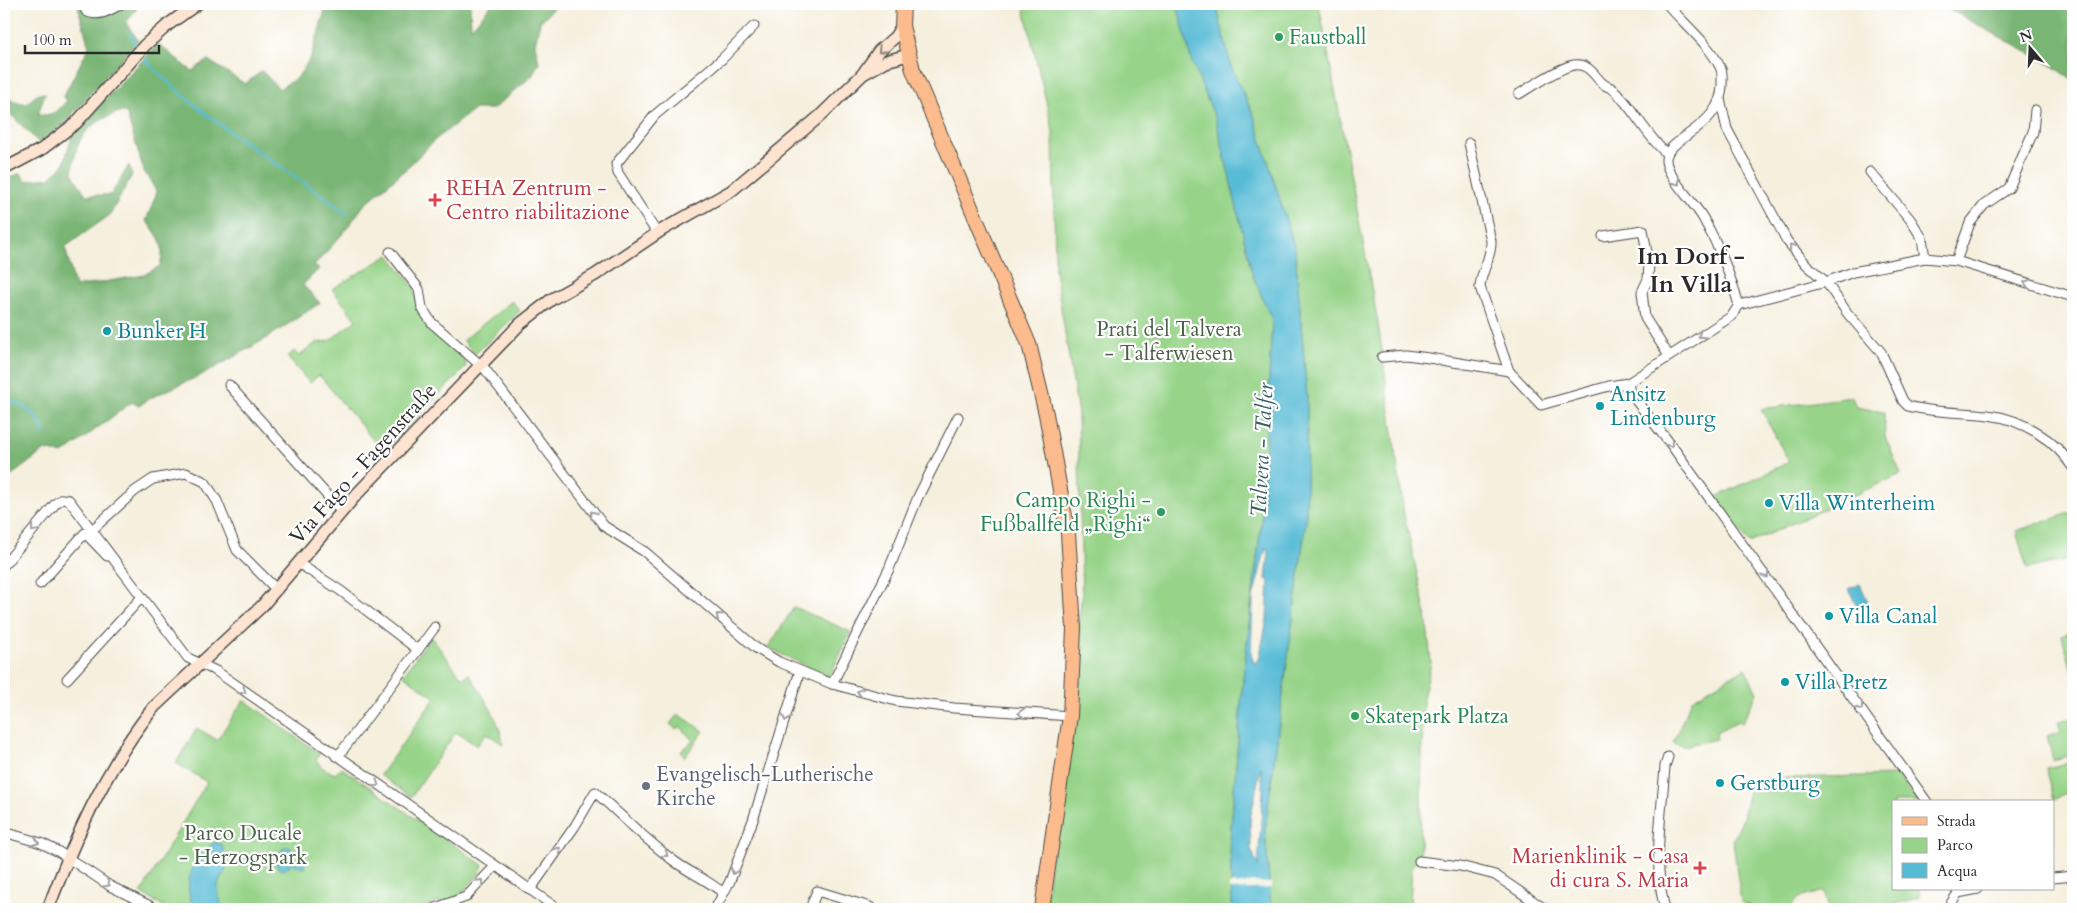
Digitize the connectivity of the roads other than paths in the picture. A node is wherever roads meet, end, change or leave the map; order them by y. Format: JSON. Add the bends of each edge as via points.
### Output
{"nodes":[{"id":1,"x":83,"y":4,"type":"edge"},
{"id":2,"x":121,"y":4,"type":"edge"},
{"id":3,"x":197,"y":4,"type":"edge"},
{"id":4,"x":903,"y":4,"type":"edge"},
{"id":5,"x":1667,"y":4,"type":"edge"},
{"id":6,"x":754,"y":26,"type":"dead end"},
{"id":7,"x":902,"y":26,"type":"junction"},
{"id":8,"x":908,"y":55,"type":"junction"},
{"id":9,"x":862,"y":75,"type":"junction"},
{"id":10,"x":1519,"y":94,"type":"dead end"},
{"id":11,"x":1720,"y":99,"type":"junction"},
{"id":12,"x":2035,"y":110,"type":"dead end"},
{"id":13,"x":1706,"y":121,"type":"junction"},
{"id":14,"x":1727,"y":129,"type":"junction"},
{"id":15,"x":1469,"y":143,"type":"dead end"},
{"id":16,"x":1666,"y":154,"type":"junction"},
{"id":17,"x":4,"y":169,"type":"edge"},
{"id":18,"x":1870,"y":172,"type":"dead end"},
{"id":19,"x":657,"y":233,"type":"junction"},
{"id":20,"x":1603,"y":236,"type":"dead end"},
{"id":21,"x":390,"y":252,"type":"dead end"},
{"id":22,"x":1925,"y":258,"type":"junction"},
{"id":23,"x":1956,"y":260,"type":"junction"},
{"id":24,"x":1826,"y":282,"type":"junction"},
{"id":25,"x":2073,"y":298,"type":"edge"},
{"id":26,"x":1739,"y":305,"type":"junction"},
{"id":27,"x":1382,"y":356,"type":"dead end"},
{"id":28,"x":1669,"y":356,"type":"junction"},
{"id":29,"x":480,"y":366,"type":"junction"},
{"id":30,"x":1510,"y":371,"type":"junction"},
{"id":31,"x":1628,"y":384,"type":"junction"},
{"id":32,"x":229,"y":385,"type":"dead end"},
{"id":33,"x":958,"y":417,"type":"dead end"},
{"id":34,"x":2073,"y":468,"type":"edge"},
{"id":35,"x":341,"y":511,"type":"junction"},
{"id":36,"x":92,"y":530,"type":"junction"},
{"id":37,"x":116,"y":561,"type":"junction"},
{"id":38,"x":298,"y":563,"type":"junction"},
{"id":39,"x":4,"y":565,"type":"edge"},
{"id":40,"x":40,"y":584,"type":"dead end"},
{"id":41,"x":276,"y":590,"type":"junction"},
{"id":42,"x":142,"y":597,"type":"junction"},
{"id":43,"x":435,"y":627,"type":"dead end"},
{"id":44,"x":418,"y":650,"type":"junction"},
{"id":45,"x":202,"y":664,"type":"junction"},
{"id":46,"x":800,"y":671,"type":"junction"},
{"id":47,"x":67,"y":679,"type":"dead end"},
{"id":48,"x":832,"y":684,"type":"junction"},
{"id":49,"x":1070,"y":716,"type":"junction"},
{"id":50,"x":336,"y":756,"type":"junction"},
{"id":51,"x":1668,"y":757,"type":"dead end"},
{"id":52,"x":1926,"y":800,"type":"edge"},
{"id":53,"x":4,"y":832,"type":"edge"},
{"id":54,"x":67,"y":856,"type":"junction"},
{"id":55,"x":1419,"y":861,"type":"dead end"},
{"id":56,"x":495,"y":866,"type":"junction"},
{"id":57,"x":2069,"y":876,"type":"edge"},
{"id":58,"x":2054,"y":878,"type":"edge"},
{"id":59,"x":530,"y":890,"type":"junction"},
{"id":60,"x":1958,"y":891,"type":"edge"},
{"id":61,"x":723,"y":893,"type":"junction"},
{"id":62,"x":870,"y":908,"type":"dead end"},
{"id":63,"x":48,"y":909,"type":"edge"},
{"id":64,"x":156,"y":909,"type":"edge"},
{"id":65,"x":433,"y":909,"type":"edge"},
{"id":66,"x":558,"y":909,"type":"edge"},
{"id":67,"x":715,"y":909,"type":"edge"},
{"id":68,"x":810,"y":909,"type":"edge"},
{"id":69,"x":1042,"y":909,"type":"edge"},
{"id":70,"x":1545,"y":909,"type":"edge"},
{"id":71,"x":1665,"y":909,"type":"edge"},
{"id":72,"x":1947,"y":909,"type":"edge"}],
"edges":[{"from":1,"to":2,"type":"street","via":[[86,11],[95,14]]},
{"from":3,"to":17,"type":"street","via":[[145,45],[76,123],[42,149]]},
{"from":4,"to":7,"type":"main road"},
{"from":5,"to":11,"type":"street","via":[[1716,59],[1722,70]]},
{"from":6,"to":19,"type":"street","via":[[722,59],[655,115],[616,164],[618,173]]},
{"from":7,"to":8,"type":"main road"},
{"from":7,"to":9,"type":"street","name":"Via Fago - Fagenstraße","one_way":true},
{"from":8,"to":9,"type":"street","name":"Via Fago - Fagenstraße","via":[[886,61]]},
{"from":8,"to":49,"type":"main road","via":[[1029,344],[1068,533],[1074,629]]},
{"from":9,"to":19,"type":"street","name":"Via Fago - Fagenstraße","via":[[820,116],[731,191]]},
{"from":10,"to":16,"type":"street","via":[[1538,81],[1574,65],[1584,66],[1604,85],[1614,89],[1652,142]]},
{"from":11,"to":13,"type":"street"},
{"from":11,"to":14,"type":"street"},
{"from":12,"to":23,"type":"street","via":[[2033,132],[2008,188],[1984,205],[1970,223]]},
{"from":13,"to":14,"type":"street"},
{"from":13,"to":16,"type":"street","via":[[1673,144]]},
{"from":24,"to":14,"type":"street","one_way":true,"via":[[1787,242]]},
{"from":15,"to":30,"type":"street","via":[[1492,241],[1480,287]]},
{"from":16,"to":26,"type":"street","one_way":true,"via":[[1671,174],[1702,217],[1726,261]]},
{"from":18,"to":22,"type":"street","via":[[1910,219],[1922,238]]},
{"from":19,"to":29,"type":"street","name":"Via Fago - Fagenstraße","via":[[595,275],[552,299],[520,324]]},
{"from":20,"to":28,"type":"street","via":[[1643,230],[1649,264],[1648,279],[1642,292],[1645,318]]},
{"from":21,"to":29,"type":"street","via":[[419,289],[422,308],[432,323]]},
{"from":22,"to":23,"type":"street"},
{"from":22,"to":24,"type":"street","via":[[1853,272]]},
{"from":25,"to":23,"type":"street","one_way":true},
{"from":24,"to":26,"type":"street"},
{"from":24,"to":34,"type":"street","via":[[1881,352],[1908,406],[1991,415],[2017,423],[2038,433],[2064,453]]},
{"from":26,"to":28,"type":"street","one_way":true,"via":[[1732,316]]},
{"from":27,"to":30,"type":"street","via":[[1422,357]]},
{"from":28,"to":31,"type":"street"},
{"from":29,"to":35,"type":"street","name":"Via Fago - Fagenstraße"},
{"from":46,"to":29,"type":"street","one_way":true,"via":[[756,648],[645,552],[604,526]]},
{"from":30,"to":31,"type":"street","via":[[1541,404]]},
{"from":31,"to":52,"type":"street","one_way":true,"via":[[1636,403],[1672,446]]},
{"from":32,"to":35,"type":"street"},
{"from":33,"to":48,"type":"street"},
{"from":35,"to":38,"type":"street","name":"Via Fago - Fagenstraße"},
{"from":36,"to":37,"type":"street"},
{"from":36,"to":39,"type":"street","one_way":true,"via":[[68,500],[62,499]]},
{"from":36,"to":41,"type":"street","via":[[153,478],[186,473],[205,482],[217,501],[237,550]]},
{"from":37,"to":40,"type":"street","via":[[103,554],[85,533]]},
{"from":37,"to":42,"type":"street"},
{"from":38,"to":41,"type":"street","name":"Via Fago - Fagenstraße"},
{"from":38,"to":44,"type":"street"},
{"from":41,"to":45,"type":"street","name":"Via Fago - Fagenstraße"},
{"from":42,"to":45,"type":"street","via":[[191,662]]},
{"from":42,"to":47,"type":"street"},
{"from":43,"to":44,"type":"street"},
{"from":44,"to":50,"type":"street"},
{"from":45,"to":50,"type":"street","one_way":true},
{"from":45,"to":54,"type":"street","name":"Via Fago - Fagenstraße","via":[[139,725]]},
{"from":46,"to":48,"type":"street"},
{"from":46,"to":61,"type":"street","one_way":true,"via":[[753,820]]},
{"from":49,"to":48,"type":"street","one_way":true,"via":[[908,703]]},
{"from":49,"to":69,"type":"main road"},
{"from":50,"to":56,"type":"street","one_way":true},
{"from":51,"to":71,"type":"street","via":[[1664,766],[1658,828],[1658,862]]},
{"from":53,"to":54,"type":"street","one_way":true,"via":[[41,843]]},
{"from":54,"to":63,"type":"street","name":"Via Fago - Fagenstraße"},
{"from":54,"to":64,"type":"street","one_way":true,"via":[[110,886]]},
{"from":55,"to":70,"type":"street","via":[[1460,866],[1495,875]]},
{"from":56,"to":59,"type":"street"},
{"from":65,"to":56,"type":"street","one_way":true,"via":[[466,897]]},
{"from":57,"to":58,"type":"street"},
{"from":59,"to":61,"type":"street","one_way":true,"via":[[595,792],[658,849]]},
{"from":59,"to":66,"type":"street"},
{"from":60,"to":72,"type":"street"},
{"from":61,"to":67,"type":"street"},
{"from":62,"to":68,"type":"street","via":[[817,891]]}]}
